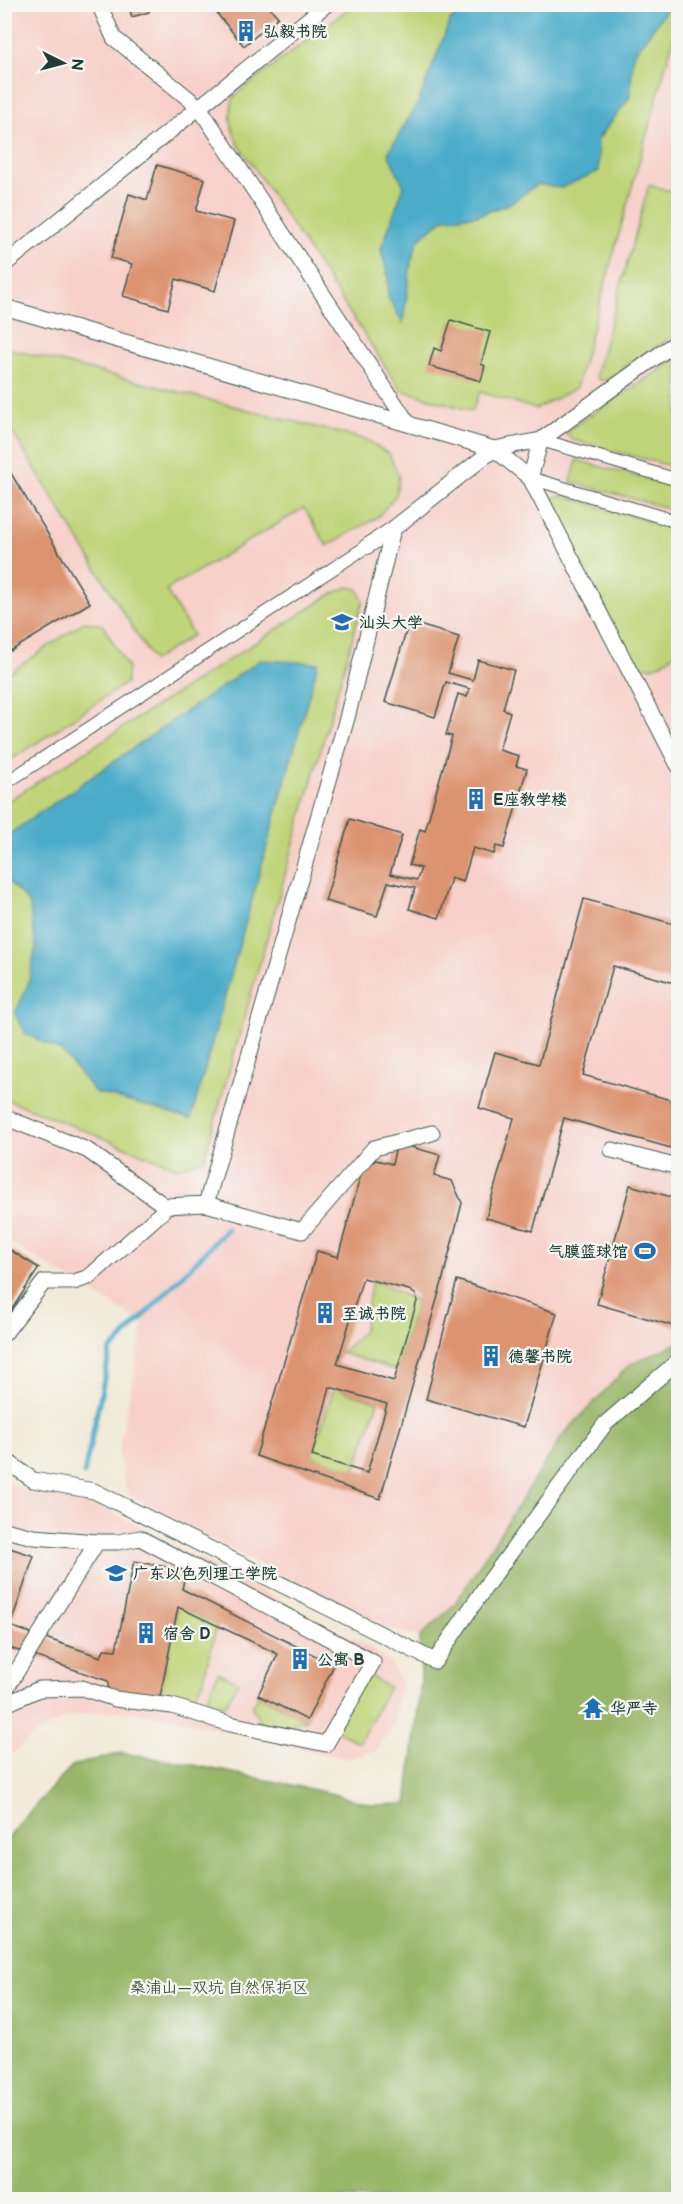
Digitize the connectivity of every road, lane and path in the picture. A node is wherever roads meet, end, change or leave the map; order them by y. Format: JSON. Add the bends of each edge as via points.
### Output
{"nodes":[{"id":1,"x":99,"y":4,"type":"edge"},
{"id":2,"x":327,"y":4,"type":"edge"},
{"id":3,"x":199,"y":107,"type":"junction"},
{"id":4,"x":4,"y":265,"type":"edge"},
{"id":5,"x":4,"y":307,"type":"edge"},
{"id":6,"x":678,"y":341,"type":"edge"},
{"id":7,"x":407,"y":422,"type":"junction"},
{"id":8,"x":541,"y":440,"type":"junction"},
{"id":9,"x":494,"y":449,"type":"junction"},
{"id":10,"x":530,"y":478,"type":"junction"},
{"id":11,"x":678,"y":480,"type":"edge"},
{"id":12,"x":678,"y":522,"type":"edge"},
{"id":13,"x":393,"y":529,"type":"junction"},
{"id":14,"x":366,"y":547,"type":"joint"},
{"id":15,"x":678,"y":765,"type":"edge"},
{"id":16,"x":4,"y":784,"type":"edge"},
{"id":17,"x":4,"y":1117,"type":"edge"},
{"id":18,"x":432,"y":1133,"type":"dead end"},
{"id":19,"x":612,"y":1150,"type":"dead end"},
{"id":20,"x":678,"y":1167,"type":"edge"},
{"id":21,"x":206,"y":1204,"type":"junction"},
{"id":22,"x":165,"y":1206,"type":"junction"},
{"id":23,"x":4,"y":1334,"type":"edge"},
{"id":24,"x":678,"y":1361,"type":"edge"},
{"id":25,"x":4,"y":1459,"type":"edge"},
{"id":26,"x":4,"y":1530,"type":"edge"},
{"id":27,"x":97,"y":1542,"type":"junction"},
{"id":28,"x":4,"y":1692,"type":"edge"},
{"id":29,"x":4,"y":1705,"type":"edge"}],
"edges":[{"from":1,"to":3,"type":"street","via":[[114,38]]},
{"from":2,"to":3,"type":"street"},
{"from":3,"to":4,"type":"street"},
{"from":3,"to":7,"type":"street"},
{"from":5,"to":7,"type":"street"},
{"from":6,"to":8,"type":"street"},
{"from":7,"to":9,"type":"street"},
{"from":8,"to":9,"type":"street"},
{"from":8,"to":10,"type":"street"},
{"from":8,"to":11,"type":"street"},
{"from":9,"to":10,"type":"street"},
{"from":9,"to":13,"type":"street"},
{"from":10,"to":12,"type":"street"},
{"from":10,"to":15,"type":"street"},
{"from":13,"to":14,"type":"street"},
{"from":13,"to":21,"type":"street","via":[[347,718]]},
{"from":14,"to":16,"type":"street"},
{"from":17,"to":22,"type":"street","via":[[87,1150]]},
{"from":18,"to":21,"type":"street","via":[[374,1148],[302,1231]]},
{"from":19,"to":20,"type":"street"},
{"from":21,"to":22,"type":"street"},
{"from":22,"to":23,"type":"street","via":[[89,1277],[74,1282],[44,1282]]},
{"from":24,"to":25,"type":"street","via":[[605,1424],[435,1661],[94,1491],[33,1480]]},
{"from":26,"to":27,"type":"street","via":[[34,1537]]},
{"from":27,"to":28,"type":"street"},
{"from":27,"to":29,"type":"street","via":[[140,1538],[374,1662],[326,1744],[230,1724],[172,1706],[115,1699],[82,1688],[39,1689]]}]}
